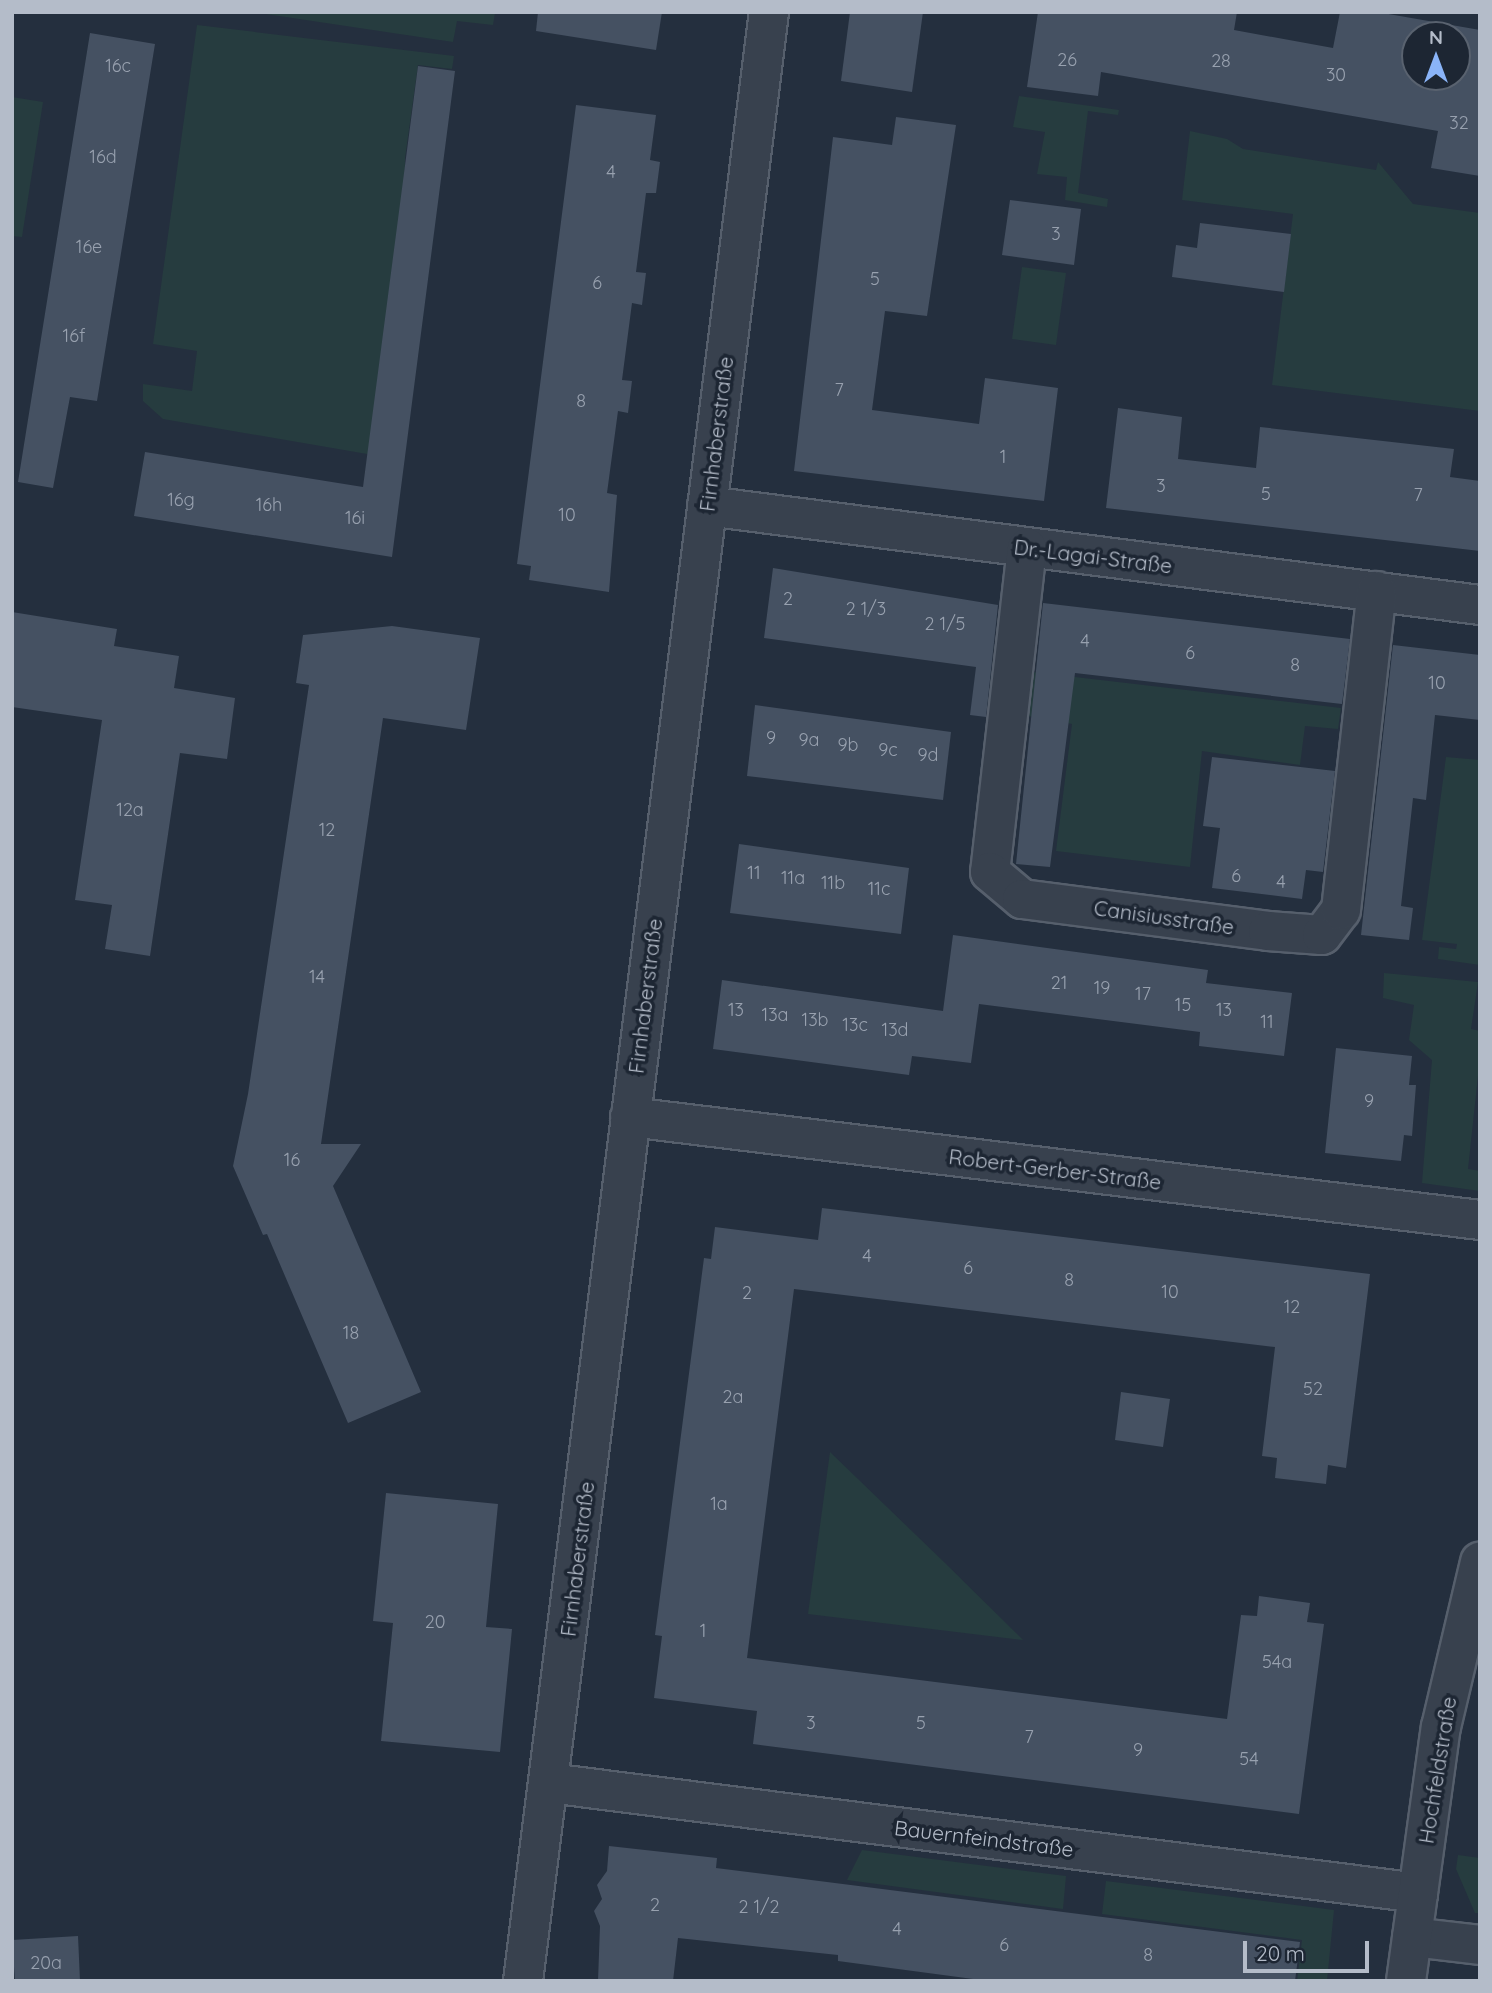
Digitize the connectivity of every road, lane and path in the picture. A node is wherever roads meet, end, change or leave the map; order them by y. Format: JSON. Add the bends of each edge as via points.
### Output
{"nodes":[{"id":1,"x":769,"y":12,"type":"edge"},
{"id":2,"x":707,"y":506,"type":"junction"},
{"id":3,"x":1027,"y":548,"type":"junction"},
{"id":4,"x":1377,"y":591,"type":"junction"},
{"id":5,"x":1480,"y":605,"type":"edge"},
{"id":6,"x":630,"y":1117,"type":"junction"},
{"id":7,"x":1480,"y":1220,"type":"edge"},
{"id":8,"x":1480,"y":1562,"type":"edge"},
{"id":9,"x":549,"y":1783,"type":"junction"},
{"id":10,"x":1418,"y":1893,"type":"junction"},
{"id":11,"x":1412,"y":1937,"type":"junction"},
{"id":12,"x":1480,"y":1945,"type":"edge"},
{"id":13,"x":523,"y":1981,"type":"edge"},
{"id":14,"x":1406,"y":1981,"type":"edge"}],
"edges":[{"from":1,"to":2,"type":"street","name":"Firnhaberstraße"},
{"from":2,"to":3,"type":"street","name":"Dr.-Lagai-Straße"},
{"from":2,"to":6,"type":"street","name":"Firnhaberstraße"},
{"from":3,"to":4,"type":"street","name":"Dr.-Lagai-Straße"},
{"from":3,"to":4,"type":"street","name":"Canisiusstraße","via":[[990,872],[1022,899],[1268,931],[1322,935],[1341,910]]},
{"from":4,"to":5,"type":"street","name":"Dr.-Lagai-Straße"},
{"from":6,"to":7,"type":"street","name":"Robert-Gerber-Straße"},
{"from":6,"to":9,"type":"street","name":"Firnhaberstraße"},
{"from":8,"to":10,"type":"street","name":"Hochfeldstraße","via":[[1441,1727]]},
{"from":9,"to":10,"type":"street","name":"Bauernfeindstraße"},
{"from":9,"to":13,"type":"street","name":"Firnhaberstraße"},
{"from":10,"to":11,"type":"street","name":"Hochfeldstraße"},
{"from":11,"to":12,"type":"street"},
{"from":11,"to":14,"type":"street","name":"Hochfeldstraße"}]}
